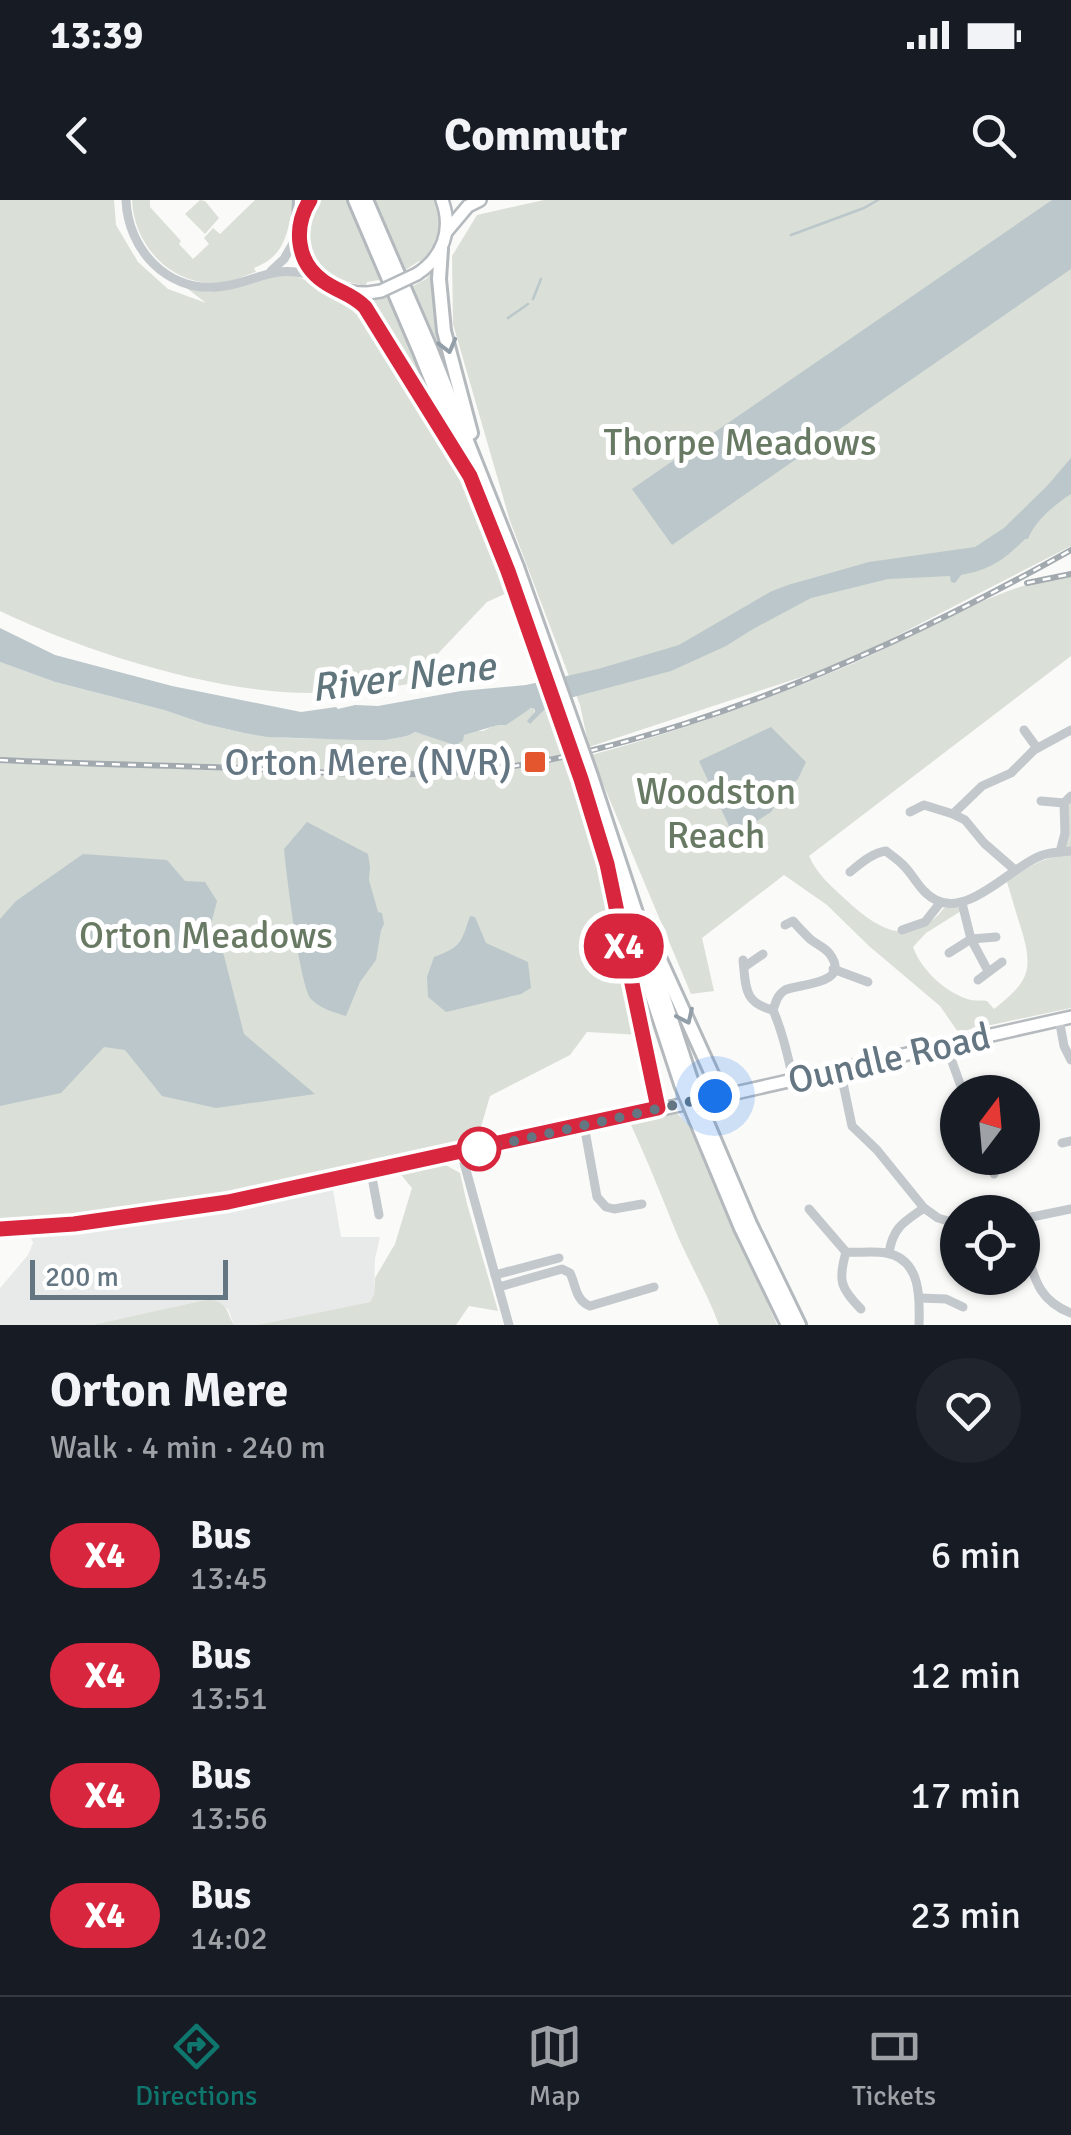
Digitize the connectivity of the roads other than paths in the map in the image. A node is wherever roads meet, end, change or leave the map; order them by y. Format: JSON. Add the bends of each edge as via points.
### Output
{"nodes":[{"id":1,"x":126,"y":200,"type":"edge"},
{"id":2,"x":302,"y":200,"type":"edge"},
{"id":3,"x":310,"y":200,"type":"edge"},
{"id":4,"x":355,"y":200,"type":"edge"},
{"id":5,"x":366,"y":200,"type":"edge"},
{"id":6,"x":442,"y":200,"type":"edge"},
{"id":7,"x":480,"y":200,"type":"edge"},
{"id":8,"x":300,"y":227,"type":"junction"},
{"id":9,"x":446,"y":231,"type":"junction"},
{"id":10,"x":441,"y":249,"type":"junction"},
{"id":11,"x":268,"y":272,"type":"junction"},
{"id":12,"x":319,"y":278,"type":"junction"},
{"id":13,"x":345,"y":291,"type":"junction"},
{"id":14,"x":476,"y":477,"type":"junction"},
{"id":15,"x":1024,"y":730,"type":"dead end"},
{"id":16,"x":1071,"y":730,"type":"edge"},
{"id":17,"x":1037,"y":748,"type":"junction"},
{"id":18,"x":1067,"y":800,"type":"edge"},
{"id":19,"x":1040,"y":801,"type":"dead end"},
{"id":20,"x":910,"y":812,"type":"dead end"},
{"id":21,"x":953,"y":814,"type":"junction"},
{"id":22,"x":1065,"y":851,"type":"edge"},
{"id":23,"x":613,"y":864,"type":"junction"},
{"id":24,"x":1016,"y":870,"type":"junction"},
{"id":25,"x":850,"y":872,"type":"dead end"},
{"id":26,"x":940,"y":903,"type":"junction"},
{"id":27,"x":962,"y":903,"type":"junction"},
{"id":28,"x":785,"y":925,"type":"dead end"},
{"id":29,"x":902,"y":930,"type":"dead end"},
{"id":30,"x":996,"y":937,"type":"dead end"},
{"id":31,"x":971,"y":939,"type":"junction"},
{"id":32,"x":950,"y":953,"type":"dead end"},
{"id":33,"x":763,"y":954,"type":"dead end"},
{"id":34,"x":1002,"y":962,"type":"dead end"},
{"id":35,"x":833,"y":969,"type":"junction"},
{"id":36,"x":988,"y":971,"type":"junction"},
{"id":37,"x":978,"y":980,"type":"dead end"},
{"id":38,"x":868,"y":982,"type":"dead end"},
{"id":39,"x":774,"y":1010,"type":"junction"},
{"id":40,"x":1065,"y":1018,"type":"edge"},
{"id":41,"x":946,"y":1045,"type":"junction"},
{"id":42,"x":1071,"y":1060,"type":"edge"},
{"id":43,"x":840,"y":1070,"type":"junction"},
{"id":44,"x":957,"y":1075,"type":"edge"},
{"id":45,"x":793,"y":1080,"type":"junction"},
{"id":46,"x":721,"y":1094,"type":"junction"},
{"id":47,"x":658,"y":1108,"type":"junction"},
{"id":48,"x":700,"y":1119,"type":"junction"},
{"id":49,"x":584,"y":1126,"type":"junction"},
{"id":50,"x":461,"y":1152,"type":"junction"},
{"id":51,"x":370,"y":1172,"type":"junction"},
{"id":52,"x":642,"y":1204,"type":"dead end"},
{"id":53,"x":924,"y":1208,"type":"junction"},
{"id":54,"x":809,"y":1210,"type":"dead end"},
{"id":55,"x":1071,"y":1210,"type":"edge"},
{"id":56,"x":379,"y":1215,"type":"dead end"},
{"id":57,"x":1040,"y":1216,"type":"edge"},
{"id":58,"x":940,"y":1219,"type":"edge"},
{"id":59,"x":0,"y":1229,"type":"edge"},
{"id":60,"x":846,"y":1252,"type":"junction"},
{"id":61,"x":889,"y":1253,"type":"junction"},
{"id":62,"x":559,"y":1258,"type":"dead end"},
{"id":63,"x":495,"y":1275,"type":"junction"},
{"id":64,"x":654,"y":1287,"type":"dead end"},
{"id":65,"x":499,"y":1288,"type":"junction"},
{"id":66,"x":1040,"y":1288,"type":"edge"},
{"id":67,"x":920,"y":1298,"type":"junction"},
{"id":68,"x":963,"y":1307,"type":"dead end"},
{"id":69,"x":861,"y":1309,"type":"dead end"},
{"id":70,"x":1071,"y":1313,"type":"edge"},
{"id":71,"x":509,"y":1325,"type":"edge"},
{"id":72,"x":788,"y":1325,"type":"edge"},
{"id":73,"x":799,"y":1325,"type":"edge"},
{"id":74,"x":918,"y":1325,"type":"edge"}],
"edges":[{"from":1,"to":11,"type":"street","via":[[135,241],[170,276],[219,287]]},
{"from":2,"to":8,"type":"highway"},
{"from":3,"to":8,"type":"main road"},
{"from":4,"to":14,"type":"highway"},
{"from":5,"to":14,"type":"highway"},
{"from":6,"to":9,"type":"main road"},
{"from":7,"to":9,"type":"main road"},
{"from":8,"to":11,"type":"street","via":[[284,259]]},
{"from":8,"to":12,"type":"main road","via":[[304,258]]},
{"from":9,"to":10,"type":"main road"},
{"from":10,"to":13,"type":"main road","bridge":true,"via":[[427,268],[381,290]]},
{"from":10,"to":14,"type":"highway","one_way":true,"via":[[444,330]]},
{"from":11,"to":12,"type":"street"},
{"from":12,"to":13,"type":"main road"},
{"from":13,"to":14,"type":"highway","via":[[365,307]]},
{"from":14,"to":23,"type":"highway","bridge":true},
{"from":15,"to":17,"type":"street"},
{"from":16,"to":17,"type":"street"},
{"from":17,"to":21,"type":"street"},
{"from":18,"to":19,"type":"street"},
{"from":18,"to":22,"type":"street"},
{"from":20,"to":21,"type":"street","via":[[924,805]]},
{"from":21,"to":24,"type":"street"},
{"from":22,"to":24,"type":"street"},
{"from":23,"to":46,"type":"highway","one_way":true},
{"from":23,"to":47,"type":"highway"},
{"from":23,"to":48,"type":"highway","bridge":true},
{"from":24,"to":27,"type":"street"},
{"from":25,"to":26,"type":"street","via":[[886,851]]},
{"from":26,"to":27,"type":"street"},
{"from":26,"to":29,"type":"street","via":[[925,922]]},
{"from":27,"to":31,"type":"street"},
{"from":28,"to":35,"type":"street","via":[[793,921],[828,952]]},
{"from":30,"to":31,"type":"street"},
{"from":31,"to":32,"type":"street"},
{"from":31,"to":36,"type":"street"},
{"from":33,"to":39,"type":"street","via":[[743,963],[746,990],[760,1007]]},
{"from":34,"to":36,"type":"street"},
{"from":35,"to":38,"type":"street"},
{"from":35,"to":39,"type":"street","via":[[818,984],[786,988]]},
{"from":36,"to":37,"type":"street"},
{"from":39,"to":45,"type":"street"},
{"from":40,"to":41,"type":"main road","name":"Oundle Road"},
{"from":40,"to":42,"type":"street"},
{"from":41,"to":43,"type":"main road","name":"Oundle Road"},
{"from":41,"to":44,"type":"street"},
{"from":43,"to":45,"type":"main road","name":"Oundle Road"},
{"from":43,"to":53,"type":"street","via":[[852,1126]]},
{"from":45,"to":46,"type":"main road","name":"Oundle Road"},
{"from":46,"to":47,"type":"main road","name":"Oundle Road"},
{"from":47,"to":49,"type":"main road","name":"Oundle Road"},
{"from":48,"to":72,"type":"highway","via":[[741,1228]]},
{"from":48,"to":73,"type":"highway"},
{"from":49,"to":50,"type":"main road","name":"Oundle Road"},
{"from":49,"to":52,"type":"street","via":[[597,1196],[614,1209]]},
{"from":50,"to":51,"type":"main road","name":"Oundle Road"},
{"from":50,"to":63,"type":"street"},
{"from":51,"to":56,"type":"street"},
{"from":51,"to":59,"type":"main road","name":"Oundle Road","via":[[193,1208]]},
{"from":53,"to":58,"type":"street"},
{"from":53,"to":61,"type":"street","via":[[891,1237]]},
{"from":54,"to":60,"type":"street"},
{"from":55,"to":57,"type":"street"},
{"from":60,"to":61,"type":"street"},
{"from":60,"to":69,"type":"street","via":[[840,1273],[845,1293]]},
{"from":61,"to":67,"type":"street","via":[[906,1262]]},
{"from":62,"to":63,"type":"street"},
{"from":63,"to":65,"type":"street"},
{"from":64,"to":65,"type":"street","via":[[590,1306],[562,1269]]},
{"from":65,"to":71,"type":"street"},
{"from":66,"to":70,"type":"street","via":[[1050,1304]]},
{"from":67,"to":68,"type":"street"},
{"from":67,"to":74,"type":"street"}]}
